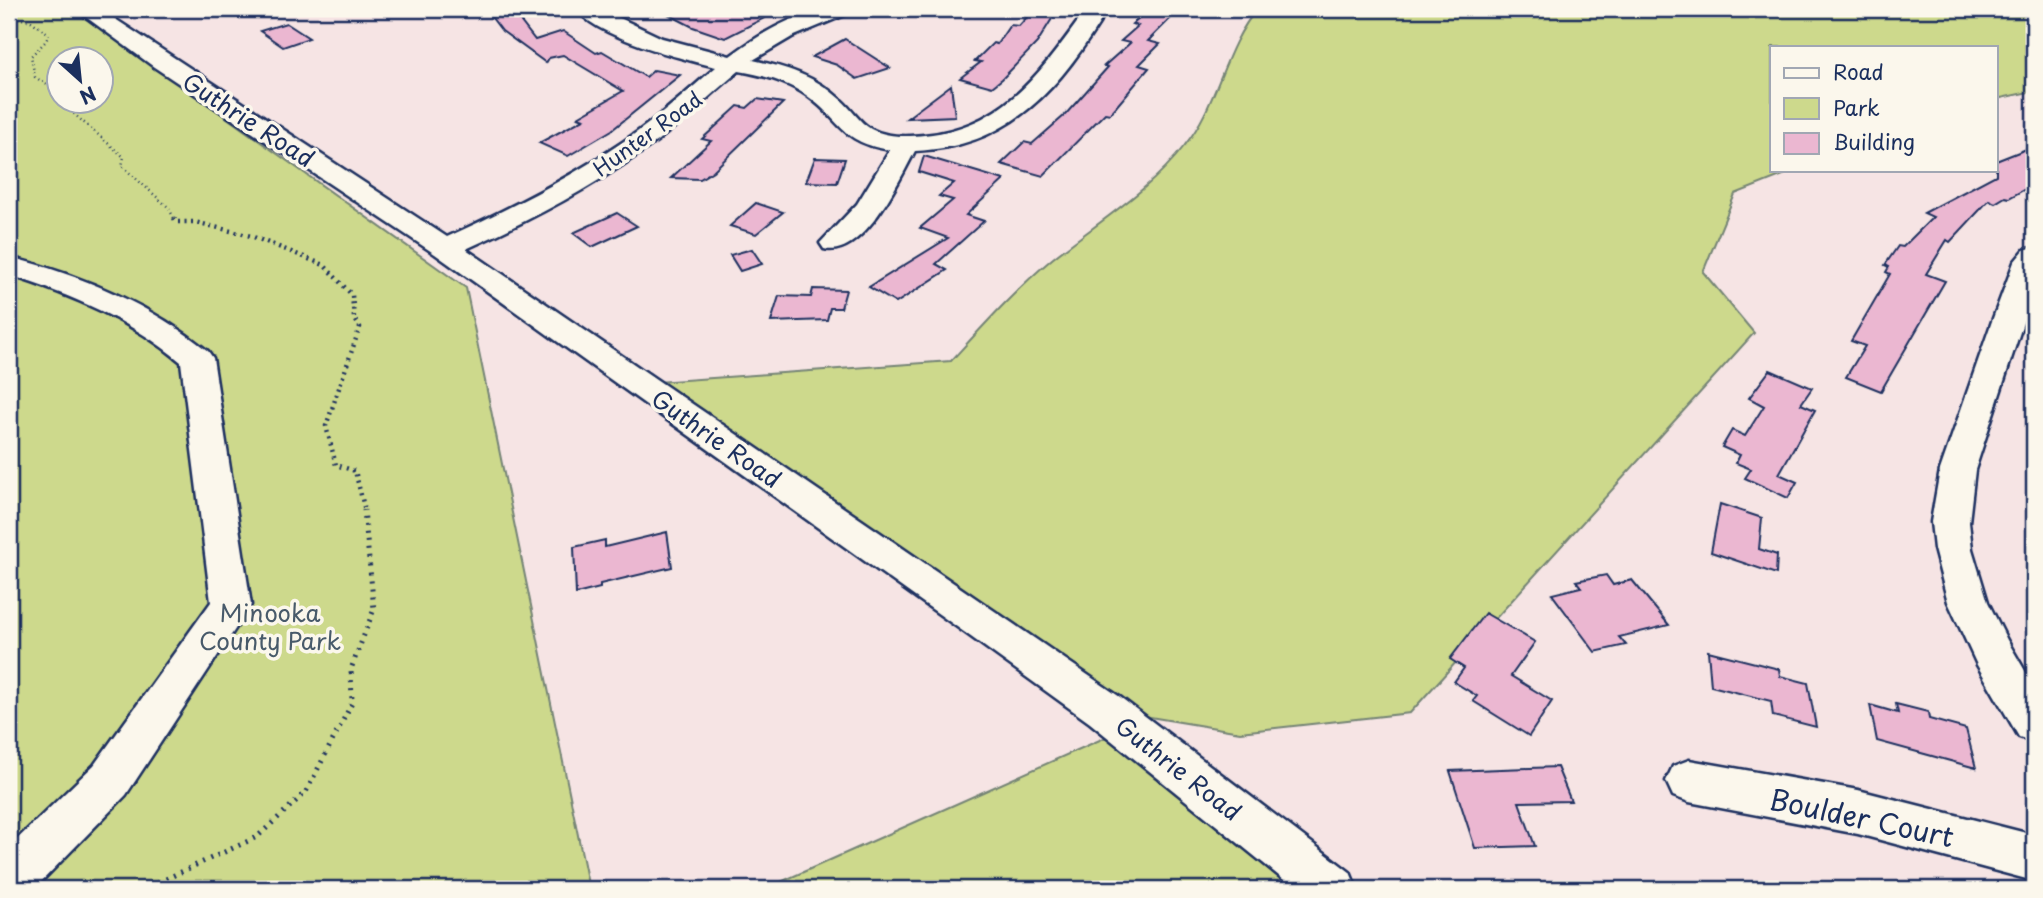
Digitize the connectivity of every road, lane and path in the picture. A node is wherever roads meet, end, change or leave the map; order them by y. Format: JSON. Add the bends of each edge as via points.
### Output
{"nodes":[{"id":1,"x":86,"y":9,"type":"edge"},
{"id":2,"x":587,"y":9,"type":"edge"},
{"id":3,"x":843,"y":9,"type":"edge"},
{"id":4,"x":1098,"y":9,"type":"edge"},
{"id":5,"x":9,"y":16,"type":"edge"},
{"id":6,"x":736,"y":63,"type":"junction"},
{"id":7,"x":46,"y":84,"type":"edge"},
{"id":8,"x":77,"y":116,"type":"edge"},
{"id":9,"x":907,"y":143,"type":"junction"},
{"id":10,"x":834,"y":243,"type":"dead end"},
{"id":11,"x":445,"y":248,"type":"junction"},
{"id":12,"x":2034,"y":256,"type":"edge"},
{"id":13,"x":9,"y":266,"type":"edge"},
{"id":14,"x":2034,"y":723,"type":"edge"},
{"id":15,"x":1689,"y":781,"type":"dead end"},
{"id":16,"x":2034,"y":858,"type":"edge"},
{"id":17,"x":9,"y":880,"type":"edge"},
{"id":18,"x":144,"y":889,"type":"edge"},
{"id":19,"x":1333,"y":889,"type":"edge"}],
"edges":[{"from":1,"to":11,"type":"street","name":"Guthrie Road"},
{"from":2,"to":6,"type":"street","via":[[622,31],[655,44]]},
{"from":3,"to":6,"type":"street","name":"Hunter Road","via":[[786,31]]},
{"from":4,"to":9,"type":"street","via":[[1042,86],[1014,112],[983,131],[941,142]]},
{"from":5,"to":7,"type":"path","via":[[27,18],[49,34],[31,56],[35,77]]},
{"from":6,"to":9,"type":"street","via":[[795,79],[818,92],[860,134]]},
{"from":6,"to":11,"type":"street","name":"Hunter Road","via":[[646,138],[593,173]]},
{"from":8,"to":18,"type":"path","via":[[124,157],[122,166],[168,207],[176,222],[251,236],[324,265],[352,295],[360,327],[326,426],[336,465],[355,471],[365,513],[374,609],[351,669],[352,702],[306,792],[257,837]]},
{"from":9,"to":10,"type":"street","via":[[867,212]]},
{"from":11,"to":19,"type":"street","name":"Guthrie Road","via":[[1105,710]]},
{"from":12,"to":14,"type":"street","via":[[1993,360],[1953,482],[1950,524],[1966,596],[1988,648]]},
{"from":13,"to":17,"type":"street","via":[[65,283],[154,324],[197,358],[230,605],[110,780]]},
{"from":15,"to":16,"type":"street","name":"Boulder Court","via":[[1858,812]]}]}
